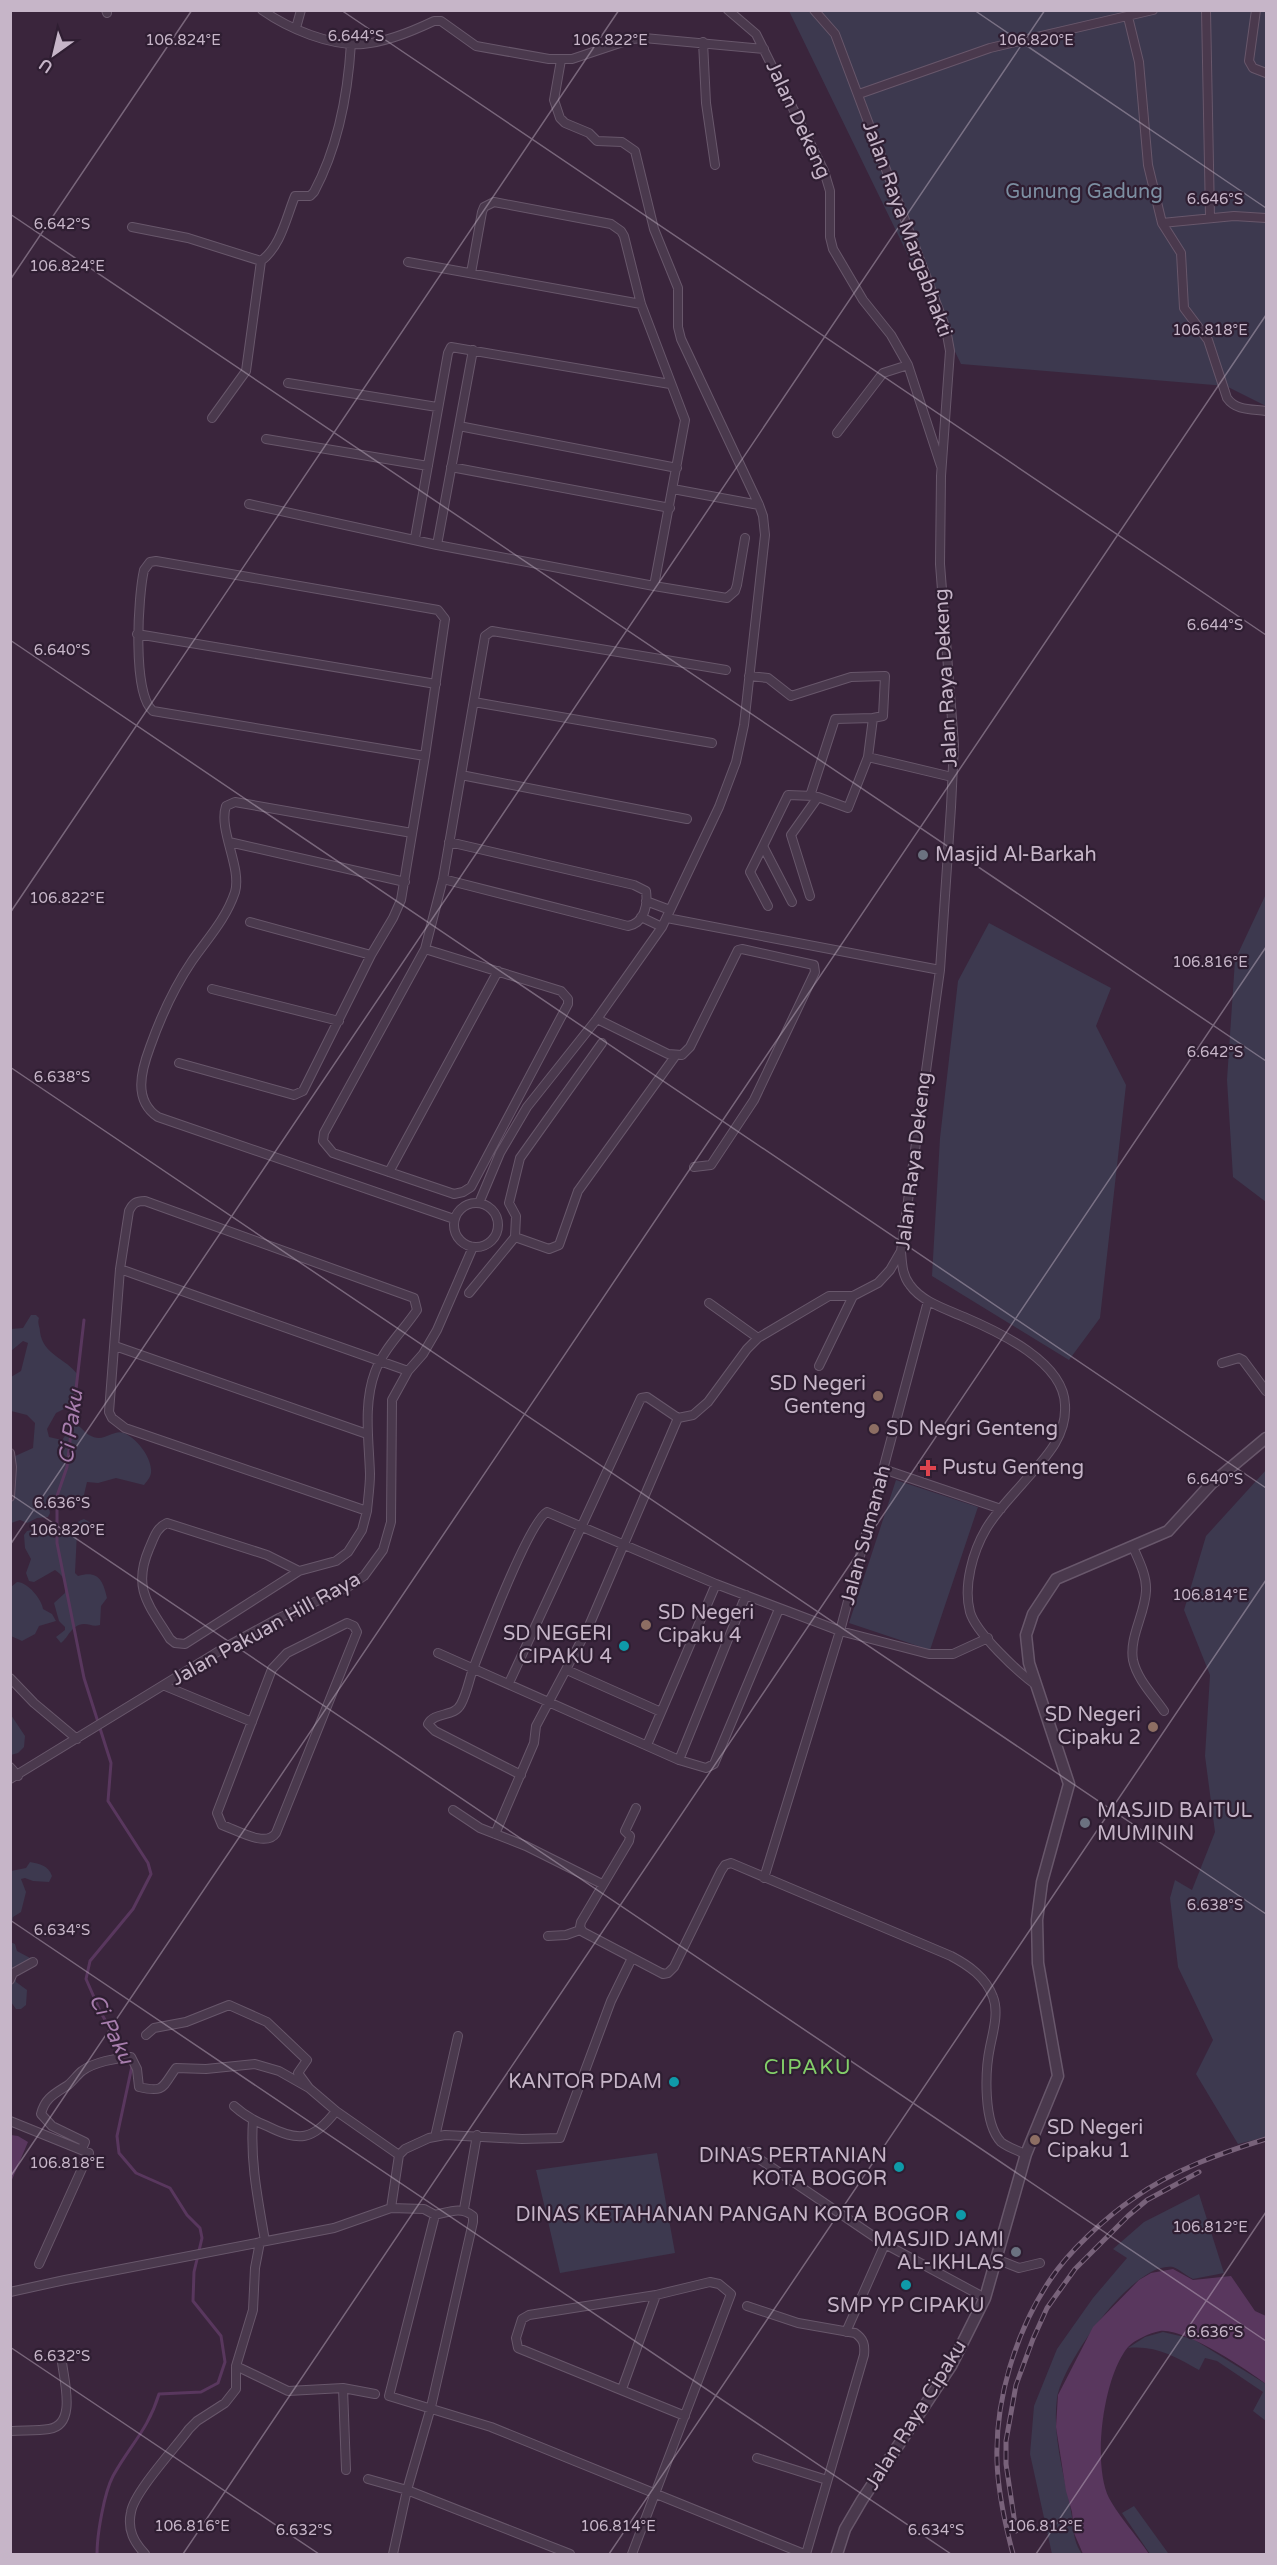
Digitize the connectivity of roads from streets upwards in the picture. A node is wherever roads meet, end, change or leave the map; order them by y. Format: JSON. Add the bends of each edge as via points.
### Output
{"nodes":[{"id":1,"x":262,"y":10,"type":"edge"},
{"id":2,"x":301,"y":10,"type":"edge"},
{"id":3,"x":728,"y":10,"type":"edge"},
{"id":4,"x":814,"y":10,"type":"edge"},
{"id":5,"x":1153,"y":10,"type":"edge"},
{"id":6,"x":1206,"y":10,"type":"edge"},
{"id":7,"x":1256,"y":10,"type":"edge"},
{"id":8,"x":1128,"y":17,"type":"junction"},
{"id":9,"x":296,"y":28,"type":"junction"},
{"id":10,"x":703,"y":42,"type":"junction"},
{"id":11,"x":351,"y":43,"type":"junction"},
{"id":12,"x":764,"y":49,"type":"junction"},
{"id":13,"x":561,"y":60,"type":"junction"},
{"id":14,"x":1266,"y":74,"type":"edge"},
{"id":15,"x":859,"y":94,"type":"junction"},
{"id":16,"x":715,"y":165,"type":"dead end"},
{"id":17,"x":1210,"y":217,"type":"junction"},
{"id":18,"x":1266,"y":218,"type":"edge"},
{"id":19,"x":1162,"y":223,"type":"junction"},
{"id":20,"x":132,"y":227,"type":"dead end"},
{"id":21,"x":261,"y":261,"type":"junction"},
{"id":22,"x":408,"y":262,"type":"dead end"},
{"id":23,"x":471,"y":273,"type":"junction"},
{"id":24,"x":641,"y":304,"type":"junction"},
{"id":25,"x":473,"y":350,"type":"junction"},
{"id":26,"x":908,"y":365,"type":"junction"},
{"id":27,"x":288,"y":383,"type":"dead end"},
{"id":28,"x":670,"y":384,"type":"junction"},
{"id":29,"x":437,"y":407,"type":"junction"},
{"id":30,"x":1266,"y":411,"type":"edge"},
{"id":31,"x":212,"y":418,"type":"dead end"},
{"id":32,"x":459,"y":426,"type":"junction"},
{"id":33,"x":837,"y":433,"type":"dead end"},
{"id":34,"x":266,"y":440,"type":"dead end"},
{"id":35,"x":428,"y":466,"type":"junction"},
{"id":36,"x":451,"y":467,"type":"junction"},
{"id":37,"x":677,"y":468,"type":"junction"},
{"id":38,"x":942,"y":469,"type":"junction"},
{"id":39,"x":673,"y":489,"type":"junction"},
{"id":40,"x":941,"y":497,"type":"joint"},
{"id":41,"x":249,"y":504,"type":"dead end"},
{"id":42,"x":759,"y":505,"type":"junction"},
{"id":43,"x":670,"y":508,"type":"junction"},
{"id":44,"x":415,"y":538,"type":"junction"},
{"id":45,"x":745,"y":538,"type":"dead end"},
{"id":46,"x":437,"y":545,"type":"junction"},
{"id":47,"x":654,"y":586,"type":"junction"},
{"id":48,"x":137,"y":634,"type":"junction"},
{"id":49,"x":726,"y":670,"type":"dead end"},
{"id":50,"x":749,"y":676,"type":"junction"},
{"id":51,"x":436,"y":684,"type":"junction"},
{"id":52,"x":474,"y":702,"type":"junction"},
{"id":53,"x":873,"y":718,"type":"junction"},
{"id":54,"x":712,"y":743,"type":"dead end"},
{"id":55,"x":425,"y":756,"type":"junction"},
{"id":56,"x":868,"y":757,"type":"junction"},
{"id":57,"x":461,"y":774,"type":"junction"},
{"id":58,"x":952,"y":777,"type":"junction"},
{"id":59,"x":814,"y":796,"type":"junction"},
{"id":60,"x":687,"y":819,"type":"dead end"},
{"id":61,"x":412,"y":832,"type":"junction"},
{"id":62,"x":229,"y":842,"type":"junction"},
{"id":63,"x":449,"y":842,"type":"junction"},
{"id":64,"x":763,"y":846,"type":"junction"},
{"id":65,"x":443,"y":879,"type":"junction"},
{"id":66,"x":405,"y":882,"type":"junction"},
{"id":67,"x":810,"y":896,"type":"dead end"},
{"id":68,"x":646,"y":901,"type":"junction"},
{"id":69,"x":792,"y":902,"type":"dead end"},
{"id":70,"x":768,"y":906,"type":"dead end"},
{"id":71,"x":669,"y":914,"type":"junction"},
{"id":72,"x":641,"y":917,"type":"junction"},
{"id":73,"x":250,"y":922,"type":"dead end"},
{"id":74,"x":662,"y":927,"type":"junction"},
{"id":75,"x":425,"y":949,"type":"junction"},
{"id":76,"x":371,"y":955,"type":"junction"},
{"id":77,"x":940,"y":970,"type":"junction"},
{"id":78,"x":498,"y":971,"type":"junction"},
{"id":79,"x":212,"y":988,"type":"dead end"},
{"id":80,"x":597,"y":1019,"type":"junction"},
{"id":81,"x":339,"y":1021,"type":"junction"},
{"id":82,"x":602,"y":1043,"type":"dead end"},
{"id":83,"x":676,"y":1056,"type":"junction"},
{"id":84,"x":178,"y":1063,"type":"dead end"},
{"id":85,"x":694,"y":1167,"type":"dead end"},
{"id":86,"x":389,"y":1172,"type":"junction"},
{"id":87,"x":479,"y":1203,"type":"junction"},
{"id":88,"x":454,"y":1219,"type":"junction"},
{"id":89,"x":515,"y":1237,"type":"junction"},
{"id":90,"x":473,"y":1247,"type":"junction"},
{"id":91,"x":901,"y":1251,"type":"junction"},
{"id":92,"x":120,"y":1269,"type":"junction"},
{"id":93,"x":469,"y":1293,"type":"dead end"},
{"id":94,"x":853,"y":1296,"type":"junction"},
{"id":95,"x":928,"y":1301,"type":"junction"},
{"id":96,"x":709,"y":1303,"type":"dead end"},
{"id":97,"x":758,"y":1338,"type":"junction"},
{"id":98,"x":115,"y":1346,"type":"junction"},
{"id":99,"x":379,"y":1362,"type":"junction"},
{"id":100,"x":1222,"y":1363,"type":"dead end"},
{"id":101,"x":819,"y":1366,"type":"dead end"},
{"id":102,"x":408,"y":1371,"type":"junction"},
{"id":103,"x":1266,"y":1391,"type":"edge"},
{"id":104,"x":678,"y":1418,"type":"junction"},
{"id":105,"x":367,"y":1434,"type":"junction"},
{"id":106,"x":1266,"y":1438,"type":"edge"},
{"id":107,"x":10,"y":1454,"type":"edge"},
{"id":108,"x":883,"y":1469,"type":"junction"},
{"id":109,"x":10,"y":1497,"type":"edge"},
{"id":110,"x":1001,"y":1509,"type":"junction"},
{"id":111,"x":367,"y":1511,"type":"junction"},
{"id":112,"x":581,"y":1526,"type":"junction"},
{"id":113,"x":624,"y":1544,"type":"junction"},
{"id":114,"x":1133,"y":1547,"type":"junction"},
{"id":115,"x":299,"y":1571,"type":"junction"},
{"id":116,"x":716,"y":1584,"type":"junction"},
{"id":117,"x":746,"y":1595,"type":"junction"},
{"id":118,"x":779,"y":1609,"type":"junction"},
{"id":119,"x":840,"y":1631,"type":"junction"},
{"id":120,"x":988,"y":1638,"type":"junction"},
{"id":121,"x":438,"y":1653,"type":"dead end"},
{"id":122,"x":473,"y":1668,"type":"junction"},
{"id":123,"x":567,"y":1670,"type":"junction"},
{"id":124,"x":10,"y":1678,"type":"edge"},
{"id":125,"x":509,"y":1683,"type":"junction"},
{"id":126,"x":165,"y":1686,"type":"junction"},
{"id":127,"x":1036,"y":1686,"type":"junction"},
{"id":128,"x":549,"y":1702,"type":"junction"},
{"id":129,"x":1164,"y":1711,"type":"dead end"},
{"id":130,"x":661,"y":1712,"type":"junction"},
{"id":131,"x":252,"y":1722,"type":"junction"},
{"id":132,"x":77,"y":1739,"type":"junction"},
{"id":133,"x":647,"y":1745,"type":"junction"},
{"id":134,"x":679,"y":1760,"type":"junction"},
{"id":135,"x":10,"y":1767,"type":"edge"},
{"id":136,"x":521,"y":1775,"type":"junction"},
{"id":137,"x":14,"y":1778,"type":"edge"},
{"id":138,"x":636,"y":1808,"type":"dead end"},
{"id":139,"x":453,"y":1810,"type":"dead end"},
{"id":140,"x":495,"y":1834,"type":"junction"},
{"id":141,"x":764,"y":1878,"type":"junction"},
{"id":142,"x":602,"y":1884,"type":"junction"},
{"id":143,"x":580,"y":1930,"type":"junction"},
{"id":144,"x":548,"y":1936,"type":"dead end"},
{"id":145,"x":632,"y":1958,"type":"junction"},
{"id":146,"x":33,"y":1962,"type":"dead end"},
{"id":147,"x":10,"y":1980,"type":"edge"},
{"id":148,"x":146,"y":2035,"type":"dead end"},
{"id":149,"x":458,"y":2036,"type":"dead end"},
{"id":150,"x":309,"y":2088,"type":"junction"},
{"id":151,"x":234,"y":2106,"type":"dead end"},
{"id":152,"x":336,"y":2111,"type":"junction"},
{"id":153,"x":253,"y":2120,"type":"junction"},
{"id":154,"x":10,"y":2121,"type":"edge"},
{"id":155,"x":477,"y":2135,"type":"junction"},
{"id":156,"x":435,"y":2137,"type":"junction"},
{"id":157,"x":82,"y":2149,"type":"junction"},
{"id":158,"x":749,"y":2152,"type":"dead end"},
{"id":159,"x":1026,"y":2154,"type":"junction"},
{"id":160,"x":399,"y":2155,"type":"junction"},
{"id":161,"x":391,"y":2208,"type":"junction"},
{"id":162,"x":464,"y":2209,"type":"junction"},
{"id":163,"x":435,"y":2215,"type":"junction"},
{"id":164,"x":262,"y":2242,"type":"junction"},
{"id":165,"x":885,"y":2244,"type":"junction"},
{"id":166,"x":996,"y":2259,"type":"junction"},
{"id":167,"x":1040,"y":2263,"type":"dead end"},
{"id":168,"x":39,"y":2264,"type":"dead end"},
{"id":169,"x":10,"y":2292,"type":"edge"},
{"id":170,"x":656,"y":2295,"type":"junction"},
{"id":171,"x":984,"y":2298,"type":"junction"},
{"id":172,"x":747,"y":2306,"type":"dead end"},
{"id":173,"x":846,"y":2332,"type":"junction"},
{"id":174,"x":62,"y":2362,"type":"dead end"},
{"id":175,"x":236,"y":2366,"type":"junction"},
{"id":176,"x":343,"y":2388,"type":"junction"},
{"id":177,"x":622,"y":2389,"type":"junction"},
{"id":178,"x":375,"y":2394,"type":"dead end"},
{"id":179,"x":431,"y":2407,"type":"junction"},
{"id":180,"x":685,"y":2416,"type":"junction"},
{"id":181,"x":10,"y":2431,"type":"edge"},
{"id":182,"x":757,"y":2458,"type":"dead end"},
{"id":183,"x":346,"y":2470,"type":"dead end"},
{"id":184,"x":368,"y":2480,"type":"dead end"},
{"id":185,"x":827,"y":2480,"type":"junction"},
{"id":186,"x":407,"y":2490,"type":"junction"},
{"id":187,"x":657,"y":2493,"type":"junction"},
{"id":188,"x":145,"y":2554,"type":"edge"},
{"id":189,"x":393,"y":2554,"type":"edge"},
{"id":190,"x":570,"y":2554,"type":"edge"},
{"id":191,"x":632,"y":2554,"type":"edge"},
{"id":192,"x":805,"y":2554,"type":"edge"},
{"id":193,"x":837,"y":2554,"type":"edge"}],
"edges":[{"from":1,"to":9,"type":"street"},
{"from":2,"to":9,"type":"street"},
{"from":3,"to":12,"type":"street","name":"Jalan Dekeng","via":[[750,27]]},
{"from":4,"to":15,"type":"street","name":"Jalan Raya Margabhakti","via":[[836,34]]},
{"from":5,"to":8,"type":"street"},
{"from":6,"to":17,"type":"street"},
{"from":7,"to":14,"type":"street","via":[[1249,61],[1253,68]]},
{"from":8,"to":15,"type":"street","via":[[990,48]]},
{"from":8,"to":19,"type":"street","via":[[1139,62],[1143,135]]},
{"from":9,"to":11,"type":"street"},
{"from":10,"to":12,"type":"street"},
{"from":10,"to":13,"type":"street","via":[[644,38]]},
{"from":10,"to":16,"type":"street"},
{"from":11,"to":13,"type":"street","via":[[382,40],[441,21],[476,46]]},
{"from":11,"to":21,"type":"street","via":[[333,148],[314,192],[310,196],[295,196],[275,245]]},
{"from":12,"to":26,"type":"street","name":"Jalan Dekeng","via":[[824,171],[830,191],[833,249]]},
{"from":13,"to":42,"type":"street","via":[[554,100],[560,118],[597,141],[622,142],[635,151],[654,229],[678,288],[681,339]]},
{"from":15,"to":38,"type":"street","name":"Jalan Raya Margabhakti","via":[[946,329],[950,351]]},
{"from":17,"to":18,"type":"street"},
{"from":17,"to":19,"type":"street"},
{"from":19,"to":30,"type":"street","via":[[1181,253],[1185,312],[1208,340],[1227,398],[1237,408]]},
{"from":20,"to":21,"type":"street","via":[[188,238]]},
{"from":21,"to":31,"type":"street","via":[[246,370]]},
{"from":22,"to":23,"type":"street"},
{"from":23,"to":24,"type":"street"},
{"from":23,"to":24,"type":"street","via":[[482,212],[494,202],[617,227],[624,236]]},
{"from":24,"to":28,"type":"street"},
{"from":25,"to":28,"type":"street"},
{"from":25,"to":29,"type":"street","via":[[454,346],[449,350]]},
{"from":25,"to":32,"type":"street"},
{"from":26,"to":33,"type":"street","via":[[883,373]]},
{"from":26,"to":38,"type":"street","name":"Jalan Dekeng"},
{"from":27,"to":29,"type":"street"},
{"from":28,"to":37,"type":"street","via":[[685,420]]},
{"from":29,"to":35,"type":"street"},
{"from":32,"to":36,"type":"street"},
{"from":32,"to":37,"type":"street"},
{"from":34,"to":35,"type":"street"},
{"from":35,"to":44,"type":"street"},
{"from":36,"to":43,"type":"street"},
{"from":36,"to":46,"type":"street"},
{"from":37,"to":39,"type":"street"},
{"from":38,"to":40,"type":"street","name":"Jalan Raya Margabhakti"},
{"from":39,"to":42,"type":"street"},
{"from":39,"to":43,"type":"street"},
{"from":40,"to":58,"type":"street","name":"Jalan Raya Dekeng","via":[[940,564],[954,745]]},
{"from":41,"to":44,"type":"street"},
{"from":42,"to":50,"type":"street","via":[[765,535]]},
{"from":43,"to":47,"type":"street"},
{"from":44,"to":46,"type":"street"},
{"from":45,"to":47,"type":"street","via":[[732,596]]},
{"from":46,"to":47,"type":"street"},
{"from":48,"to":51,"type":"street"},
{"from":48,"to":51,"type":"street","via":[[144,570],[156,561],[438,610],[445,619]]},
{"from":48,"to":55,"type":"street","via":[[144,702],[153,711]]},
{"from":49,"to":52,"type":"street","via":[[492,631],[485,636]]},
{"from":50,"to":53,"type":"street","via":[[768,678],[791,696],[851,677],[885,676],[883,716]]},
{"from":50,"to":71,"type":"street","via":[[740,743],[728,784]]},
{"from":51,"to":55,"type":"street"},
{"from":52,"to":54,"type":"street"},
{"from":52,"to":57,"type":"street"},
{"from":53,"to":56,"type":"street"},
{"from":53,"to":59,"type":"street","via":[[835,719]]},
{"from":55,"to":61,"type":"street"},
{"from":56,"to":58,"type":"street"},
{"from":56,"to":59,"type":"street","via":[[848,808]]},
{"from":57,"to":60,"type":"street"},
{"from":57,"to":63,"type":"street"},
{"from":58,"to":77,"type":"street","name":"Jalan Raya Dekeng"},
{"from":59,"to":64,"type":"street","via":[[788,795]]},
{"from":59,"to":67,"type":"street","via":[[791,835]]},
{"from":61,"to":62,"type":"street","via":[[235,802],[224,811]]},
{"from":61,"to":66,"type":"street"},
{"from":62,"to":66,"type":"street"},
{"from":62,"to":88,"type":"street","via":[[236,889],[226,915],[163,1011],[143,1065],[141,1083],[146,1107],[158,1117]]},
{"from":63,"to":65,"type":"street"},
{"from":63,"to":68,"type":"street","via":[[634,885],[646,891]]},
{"from":64,"to":69,"type":"street"},
{"from":64,"to":70,"type":"street","via":[[750,872]]},
{"from":65,"to":72,"type":"street","via":[[628,926]]},
{"from":65,"to":75,"type":"street"},
{"from":66,"to":76,"type":"street","via":[[393,918]]},
{"from":68,"to":71,"type":"street"},
{"from":68,"to":72,"type":"street"},
{"from":71,"to":74,"type":"street"},
{"from":71,"to":77,"type":"street"},
{"from":72,"to":74,"type":"street"},
{"from":73,"to":76,"type":"street"},
{"from":74,"to":80,"type":"street"},
{"from":75,"to":78,"type":"street"},
{"from":75,"to":86,"type":"street","via":[[324,1133],[323,1141],[333,1153]]},
{"from":76,"to":81,"type":"street"},
{"from":77,"to":91,"type":"street","name":"Jalan Raya Dekeng"},
{"from":78,"to":86,"type":"street"},
{"from":78,"to":86,"type":"street","via":[[561,991],[568,1004],[471,1187],[454,1194]]},
{"from":79,"to":81,"type":"street"},
{"from":80,"to":83,"type":"street"},
{"from":80,"to":87,"type":"street","via":[[523,1114],[500,1153]]},
{"from":81,"to":84,"type":"street","via":[[299,1094]]},
{"from":82,"to":89,"type":"street","via":[[520,1158],[509,1203],[516,1216]]},
{"from":83,"to":85,"type":"street","via":[[690,1047],[738,950],[814,965],[815,972],[754,1101],[711,1165]]},
{"from":83,"to":89,"type":"street","via":[[578,1191],[559,1245],[549,1249]]},
{"from":87,"to":88,"type":"street","via":[[464,1206]]},
{"from":87,"to":90,"type":"street","via":[[496,1215],[498,1228],[486,1245]]},
{"from":88,"to":90,"type":"street","via":[[457,1237]]},
{"from":89,"to":93,"type":"street"},
{"from":90,"to":102,"type":"street","name":"Jalan Pakuan Hill Raya","via":[[437,1330]]},
{"from":91,"to":94,"type":"street","via":[[878,1283]]},
{"from":91,"to":95,"type":"street","name":"Jalan Raya Dekeng","via":[[904,1275],[910,1286]]},
{"from":92,"to":98,"type":"street"},
{"from":92,"to":99,"type":"street"},
{"from":92,"to":99,"type":"street","via":[[129,1211],[137,1201],[145,1201],[408,1294],[414,1298],[417,1310]]},
{"from":94,"to":97,"type":"street","via":[[829,1296]]},
{"from":94,"to":101,"type":"street"},
{"from":95,"to":108,"type":"street","name":"Jalan Sumanah"},
{"from":95,"to":110,"type":"street","name":"Jalan Raya Dekeng","via":[[987,1327],[1024,1349],[1045,1366],[1062,1388],[1065,1407],[1060,1435]]},
{"from":96,"to":97,"type":"street"},
{"from":97,"to":104,"type":"street","via":[[708,1402],[693,1415]]},
{"from":98,"to":105,"type":"street"},
{"from":98,"to":111,"type":"street","via":[[109,1412],[118,1424]]},
{"from":99,"to":102,"type":"street"},
{"from":99,"to":105,"type":"street","via":[[371,1385]]},
{"from":100,"to":103,"type":"street","via":[[1244,1360]]},
{"from":102,"to":126,"type":"street","name":"Jalan Pakuan Hill Raya","via":[[392,1400],[391,1522],[375,1563],[348,1587],[256,1630]]},
{"from":104,"to":112,"type":"street","via":[[647,1397],[641,1398]]},
{"from":104,"to":113,"type":"street"},
{"from":105,"to":111,"type":"street"},
{"from":106,"to":114,"type":"street","via":[[1211,1484],[1168,1531]]},
{"from":107,"to":109,"type":"street"},
{"from":108,"to":110,"type":"street"},
{"from":108,"to":119,"type":"street","name":"Jalan Sumanah"},
{"from":110,"to":120,"type":"street","name":"Jalan Raya Dekeng","via":[[979,1546],[967,1594],[971,1614]]},
{"from":111,"to":115,"type":"street","via":[[362,1530],[348,1552],[336,1561]]},
{"from":112,"to":113,"type":"street"},
{"from":112,"to":122,"type":"street","via":[[552,1513],[541,1516],[525,1541]]},
{"from":112,"to":125,"type":"street"},
{"from":113,"to":116,"type":"street"},
{"from":113,"to":123,"type":"street"},
{"from":114,"to":127,"type":"street","name":"Jalan Raya Cipaku","via":[[1056,1579],[1041,1599],[1026,1635]]},
{"from":114,"to":129,"type":"street","via":[[1144,1572],[1146,1593],[1133,1660],[1140,1678]]},
{"from":115,"to":115,"type":"street","via":[[267,1555],[167,1523],[156,1532],[143,1564],[141,1582],[145,1599],[170,1639],[180,1645]]},
{"from":116,"to":117,"type":"street"},
{"from":116,"to":130,"type":"street"},
{"from":117,"to":118,"type":"street"},
{"from":117,"to":134,"type":"street"},
{"from":118,"to":119,"type":"street"},
{"from":118,"to":134,"type":"street","via":[[714,1764],[706,1768]]},
{"from":119,"to":120,"type":"street","via":[[942,1655]]},
{"from":119,"to":141,"type":"street","name":"Jalan Sumanah"},
{"from":120,"to":127,"type":"street","name":"Jalan Raya Dekeng"},
{"from":121,"to":122,"type":"street"},
{"from":122,"to":125,"type":"street"},
{"from":122,"to":136,"type":"street","via":[[459,1707],[431,1718],[428,1726]]},
{"from":123,"to":128,"type":"street"},
{"from":123,"to":130,"type":"street"},
{"from":124,"to":132,"type":"street"},
{"from":125,"to":128,"type":"street"},
{"from":126,"to":131,"type":"street"},
{"from":126,"to":132,"type":"street","name":"Jalan Pakuan Hill Raya"},
{"from":127,"to":159,"type":"street","name":"Jalan Raya Cipaku","via":[[1069,1784],[1042,1882],[1037,1920],[1038,1963],[1058,2076]]},
{"from":128,"to":133,"type":"street"},
{"from":128,"to":136,"type":"street","via":[[536,1726],[534,1743]]},
{"from":130,"to":133,"type":"street"},
{"from":131,"to":131,"type":"street","via":[[217,1817],[222,1825],[265,1840],[276,1833],[357,1632],[354,1626],[344,1625],[280,1659],[272,1669]]},
{"from":132,"to":137,"type":"street","name":"Jalan Pakuan Hill Raya"},
{"from":133,"to":134,"type":"street"},
{"from":135,"to":137,"type":"street"},
{"from":136,"to":140,"type":"street"},
{"from":138,"to":142,"type":"street","via":[[626,1831],[629,1841]]},
{"from":139,"to":140,"type":"street"},
{"from":140,"to":142,"type":"street"},
{"from":141,"to":145,"type":"street","via":[[730,1863],[725,1865],[671,1970],[663,1974]]},
{"from":141,"to":159,"type":"street","via":[[951,1956],[977,1973],[994,1998],[995,2010],[987,2061],[987,2106],[1002,2143]]},
{"from":142,"to":143,"type":"street"},
{"from":143,"to":144,"type":"street"},
{"from":143,"to":145,"type":"street"},
{"from":145,"to":155,"type":"street","via":[[560,2138]]},
{"from":146,"to":147,"type":"street","via":[[13,1973]]},
{"from":148,"to":150,"type":"street","via":[[154,2028],[186,2022],[229,2005],[267,2022],[307,2060],[298,2073]]},
{"from":149,"to":156,"type":"street"},
{"from":150,"to":152,"type":"street"},
{"from":150,"to":157,"type":"street","via":[[279,2072],[246,2064],[176,2068],[167,2085],[155,2091],[139,2087],[131,2057],[118,2058],[82,2071],[44,2102],[41,2115],[52,2126],[85,2142]]},
{"from":151,"to":153,"type":"street"},
{"from":152,"to":153,"type":"street","via":[[326,2125],[308,2136],[290,2138]]},
{"from":152,"to":160,"type":"street"},
{"from":153,"to":164,"type":"street","via":[[251,2142]]},
{"from":154,"to":157,"type":"street"},
{"from":155,"to":156,"type":"street"},
{"from":155,"to":162,"type":"street"},
{"from":156,"to":160,"type":"street"},
{"from":157,"to":168,"type":"street","via":[[89,2153]]},
{"from":158,"to":165,"type":"street"},
{"from":159,"to":166,"type":"street","name":"Jalan Raya Cipaku"},
{"from":160,"to":161,"type":"street"},
{"from":161,"to":163,"type":"street","via":[[424,2209]]},
{"from":161,"to":164,"type":"street","via":[[334,2228]]},
{"from":162,"to":163,"type":"street"},
{"from":162,"to":179,"type":"street","via":[[474,2222]]},
{"from":163,"to":179,"type":"street","via":[[389,2396]]},
{"from":164,"to":169,"type":"street"},
{"from":164,"to":175,"type":"street","via":[[255,2268],[253,2310]]},
{"from":165,"to":171,"type":"street"},
{"from":165,"to":173,"type":"street"},
{"from":166,"to":167,"type":"street","via":[[1019,2268]]},
{"from":166,"to":171,"type":"street","name":"Jalan Raya Cipaku"},
{"from":170,"to":177,"type":"street"},
{"from":170,"to":177,"type":"street","via":[[529,2315],[521,2322],[515,2341],[518,2348]]},
{"from":170,"to":180,"type":"street","via":[[710,2282],[731,2294]]},
{"from":171,"to":193,"type":"street","name":"Jalan Raya Cipaku","via":[[951,2366],[861,2500]]},
{"from":172,"to":173,"type":"street","via":[[798,2323]]},
{"from":173,"to":185,"type":"street","via":[[862,2337],[864,2355]]},
{"from":174,"to":181,"type":"street","via":[[67,2410],[62,2422],[50,2429]]},
{"from":175,"to":176,"type":"street","via":[[288,2391]]},
{"from":175,"to":188,"type":"street","via":[[232,2397],[189,2429],[133,2505],[130,2528],[134,2542]]},
{"from":176,"to":178,"type":"street"},
{"from":176,"to":183,"type":"street"},
{"from":177,"to":180,"type":"street"},
{"from":179,"to":186,"type":"street"},
{"from":179,"to":187,"type":"street"},
{"from":180,"to":187,"type":"street"},
{"from":182,"to":185,"type":"street"},
{"from":184,"to":186,"type":"street"},
{"from":185,"to":192,"type":"street"},
{"from":186,"to":189,"type":"street"},
{"from":186,"to":190,"type":"street"},
{"from":187,"to":191,"type":"street"},
{"from":187,"to":192,"type":"street"}]}
